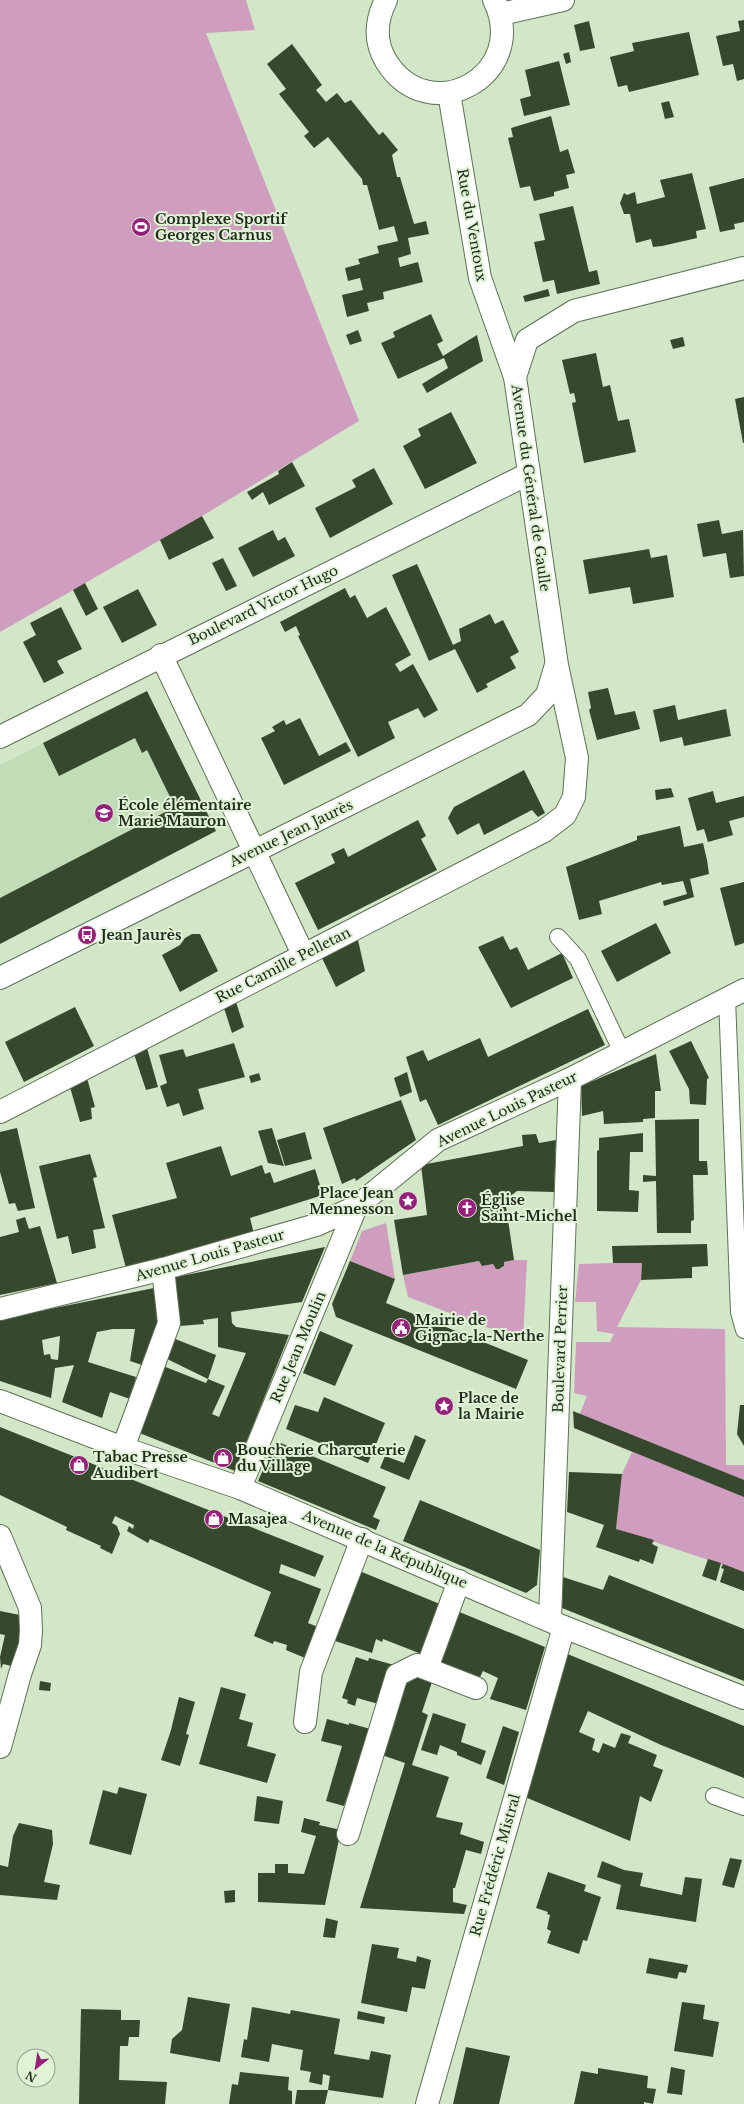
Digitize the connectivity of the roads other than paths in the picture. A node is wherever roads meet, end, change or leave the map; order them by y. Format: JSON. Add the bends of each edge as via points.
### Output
{"nodes":[{"id":1,"x":386,"y":0,"type":"edge"},
{"id":2,"x":563,"y":0,"type":"edge"},
{"id":3,"x":497,"y":7,"type":"edge"},
{"id":4,"x":449,"y":93,"type":"junction"},
{"id":5,"x":744,"y":268,"type":"edge"},
{"id":6,"x":515,"y":377,"type":"junction"},
{"id":7,"x":528,"y":474,"type":"junction"},
{"id":8,"x":161,"y":655,"type":"junction"},
{"id":9,"x":557,"y":665,"type":"junction"},
{"id":10,"x":0,"y":737,"type":"edge"},
{"id":11,"x":564,"y":816,"type":"joint"},
{"id":12,"x":255,"y":851,"type":"junction"},
{"id":13,"x":558,"y":937,"type":"dead end"},
{"id":14,"x":303,"y":954,"type":"junction"},
{"id":15,"x":0,"y":978,"type":"edge"},
{"id":16,"x":736,"y":994,"type":"edge"},
{"id":17,"x":622,"y":1052,"type":"junction"},
{"id":18,"x":570,"y":1079,"type":"junction"},
{"id":19,"x":0,"y":1112,"type":"edge"},
{"id":20,"x":356,"y":1207,"type":"junction"},
{"id":21,"x":163,"y":1269,"type":"junction"},
{"id":22,"x":0,"y":1309,"type":"edge"},
{"id":23,"x":744,"y":1330,"type":"edge"},
{"id":24,"x":0,"y":1401,"type":"edge"},
{"id":25,"x":122,"y":1448,"type":"junction"},
{"id":26,"x":240,"y":1488,"type":"junction"},
{"id":27,"x":0,"y":1536,"type":"edge"},
{"id":28,"x":362,"y":1540,"type":"junction"},
{"id":29,"x":459,"y":1581,"type":"junction"},
{"id":30,"x":557,"y":1623,"type":"junction"},
{"id":31,"x":427,"y":1668,"type":"junction"},
{"id":32,"x":476,"y":1688,"type":"dead end"},
{"id":33,"x":744,"y":1698,"type":"edge"},
{"id":34,"x":305,"y":1722,"type":"dead end"},
{"id":35,"x":0,"y":1747,"type":"edge"},
{"id":36,"x":714,"y":1796,"type":"dead end"},
{"id":37,"x":744,"y":1807,"type":"edge"},
{"id":38,"x":348,"y":1834,"type":"dead end"},
{"id":39,"x":427,"y":2104,"type":"edge"}],
"edges":[{"from":1,"to":4,"type":"street","via":[[379,14],[377,36],[381,53],[392,72],[409,86],[427,92]]},
{"from":2,"to":3,"type":"street"},
{"from":3,"to":4,"type":"street","via":[[503,36],[498,56],[486,74],[468,87]]},
{"from":4,"to":6,"type":"street","name":"Rue du Ventoux","via":[[480,278]]},
{"from":5,"to":6,"type":"street","name":"Avenue du Général de Gaulle","via":[[574,311],[527,340]]},
{"from":6,"to":7,"type":"street","name":"Avenue du Général de Gaulle"},
{"from":7,"to":8,"type":"street","name":"Boulevard Victor Hugo"},
{"from":7,"to":9,"type":"street","name":"Avenue du Général de Gaulle"},
{"from":8,"to":10,"type":"street","name":"Boulevard Victor Hugo"},
{"from":8,"to":12,"type":"street"},
{"from":9,"to":11,"type":"street","name":"Avenue du Général de Gaulle","via":[[578,758],[574,797]]},
{"from":9,"to":12,"type":"street","name":"Avenue Jean Jaurès","via":[[547,695],[528,715]]},
{"from":11,"to":14,"type":"street","name":"Rue Camille Pelletan","via":[[544,831]]},
{"from":12,"to":14,"type":"street"},
{"from":12,"to":15,"type":"street","name":"Avenue Jean Jaurès"},
{"from":13,"to":17,"type":"lane","via":[[578,958]]},
{"from":14,"to":19,"type":"street","name":"Rue Camille Pelletan"},
{"from":16,"to":17,"type":"street","name":"Avenue Louis Pasteur"},
{"from":16,"to":23,"type":"lane","via":[[739,1312]]},
{"from":17,"to":18,"type":"street","name":"Avenue Louis Pasteur"},
{"from":18,"to":20,"type":"street","name":"Avenue Louis Pasteur","via":[[438,1140]]},
{"from":18,"to":30,"type":"street","name":"Boulevard Perrier"},
{"from":20,"to":21,"type":"street","name":"Avenue Louis Pasteur","via":[[316,1225]]},
{"from":20,"to":26,"type":"street","name":"Rue Jean Moulin"},
{"from":21,"to":22,"type":"street","name":"Avenue Louis Pasteur"},
{"from":21,"to":25,"type":"street","via":[[169,1323]]},
{"from":24,"to":25,"type":"street","name":"Avenue de la République"},
{"from":25,"to":26,"type":"street","name":"Avenue de la République"},
{"from":26,"to":28,"type":"street","name":"Avenue de la République"},
{"from":27,"to":35,"type":"street","via":[[30,1608],[31,1630],[30,1645]]},
{"from":28,"to":29,"type":"street","name":"Avenue de la République"},
{"from":28,"to":34,"type":"street","via":[[311,1672]]},
{"from":29,"to":30,"type":"street","name":"Avenue de la République"},
{"from":29,"to":31,"type":"street"},
{"from":30,"to":33,"type":"street","name":"Avenue de la République"},
{"from":30,"to":39,"type":"street","name":"Rue Frédéric Mistral"},
{"from":31,"to":32,"type":"street"},
{"from":31,"to":38,"type":"street","via":[[417,1664],[397,1676]]},
{"from":36,"to":37,"type":"lane"}]}
